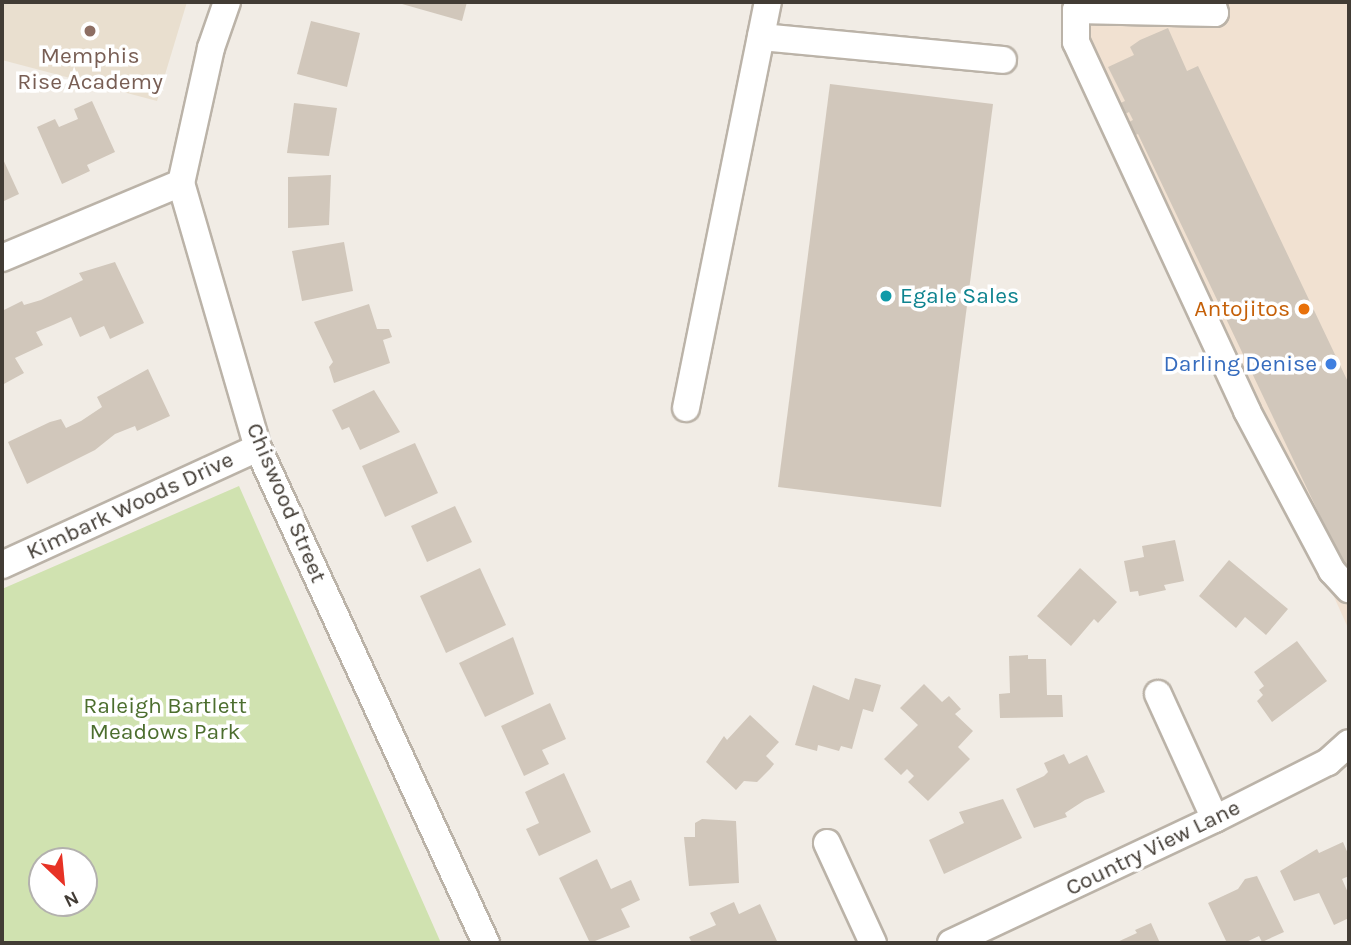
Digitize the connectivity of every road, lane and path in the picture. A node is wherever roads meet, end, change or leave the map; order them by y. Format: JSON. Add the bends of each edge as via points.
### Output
{"nodes":[{"id":1,"x":227,"y":2,"type":"edge"},
{"id":2,"x":768,"y":2,"type":"edge"},
{"id":3,"x":1212,"y":2,"type":"edge"},
{"id":4,"x":761,"y":37,"type":"junction"},
{"id":5,"x":1003,"y":60,"type":"dead end"},
{"id":6,"x":181,"y":183,"type":"junction"},
{"id":7,"x":2,"y":258,"type":"edge"},
{"id":8,"x":686,"y":408,"type":"dead end"},
{"id":9,"x":258,"y":448,"type":"junction"},
{"id":10,"x":2,"y":565,"type":"edge"},
{"id":11,"x":1349,"y":589,"type":"edge"},
{"id":12,"x":1158,"y":694,"type":"dead end"},
{"id":13,"x":1349,"y":743,"type":"edge"},
{"id":14,"x":1215,"y":819,"type":"junction"},
{"id":15,"x":827,"y":843,"type":"dead end"},
{"id":16,"x":486,"y":943,"type":"edge"},
{"id":17,"x":873,"y":943,"type":"edge"},
{"id":18,"x":951,"y":943,"type":"edge"}],
"edges":[{"from":1,"to":6,"type":"street","name":"Chiswood Street","via":[[211,48]]},
{"from":2,"to":4,"type":"street"},
{"from":3,"to":11,"type":"street","via":[[1215,13],[1076,10],[1076,42],[1247,411],[1332,571]]},
{"from":4,"to":5,"type":"street"},
{"from":4,"to":8,"type":"street"},
{"from":6,"to":7,"type":"street"},
{"from":6,"to":9,"type":"street","name":"Chiswood Street"},
{"from":9,"to":10,"type":"street","name":"Kimbark Woods Drive"},
{"from":9,"to":16,"type":"street","name":"Chiswood Street"},
{"from":12,"to":14,"type":"street"},
{"from":13,"to":14,"type":"street","name":"Country View Lane","via":[[1328,762]]},
{"from":14,"to":18,"type":"street","name":"Country View Lane"},
{"from":15,"to":17,"type":"street"}]}
